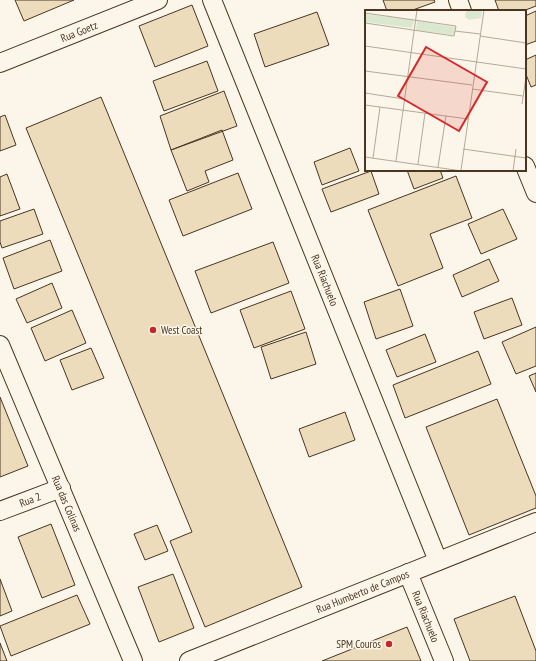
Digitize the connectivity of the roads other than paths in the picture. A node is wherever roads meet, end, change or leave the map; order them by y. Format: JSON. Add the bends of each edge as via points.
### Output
{"nodes":[{"id":1,"x":158,"y":0,"type":"edge"},
{"id":2,"x":212,"y":0,"type":"edge"},
{"id":3,"x":458,"y":0,"type":"edge"},
{"id":4,"x":462,"y":10,"type":"edge"},
{"id":5,"x":0,"y":63,"type":"edge"},
{"id":6,"x":526,"y":168,"type":"edge"},
{"id":7,"x":536,"y":193,"type":"edge"},
{"id":8,"x":0,"y":345,"type":"edge"},
{"id":9,"x":60,"y":488,"type":"junction"},
{"id":10,"x":0,"y":511,"type":"edge"},
{"id":11,"x":536,"y":522,"type":"edge"},
{"id":12,"x":438,"y":561,"type":"junction"},
{"id":13,"x":408,"y":573,"type":"junction"},
{"id":14,"x":133,"y":661,"type":"edge"},
{"id":15,"x":189,"y":661,"type":"edge"},
{"id":16,"x":444,"y":661,"type":"edge"}],
"edges":[{"from":1,"to":5,"type":"street","name":"Rua Goetz"},
{"from":2,"to":12,"type":"street","name":"Rua Riachuelo"},
{"from":3,"to":4,"type":"street"},
{"from":6,"to":7,"type":"street"},
{"from":8,"to":9,"type":"street","name":"Rua das Colinas"},
{"from":9,"to":10,"type":"street","name":"Rua 2"},
{"from":9,"to":14,"type":"street","name":"Rua das Colinas"},
{"from":11,"to":12,"type":"street","name":"Rua Humberto de Campos"},
{"from":12,"to":13,"type":"street","name":"Rua Humberto de Campos"},
{"from":13,"to":15,"type":"street","name":"Rua Humberto de Campos"},
{"from":13,"to":16,"type":"street","name":"Rua Riachuelo"}]}
